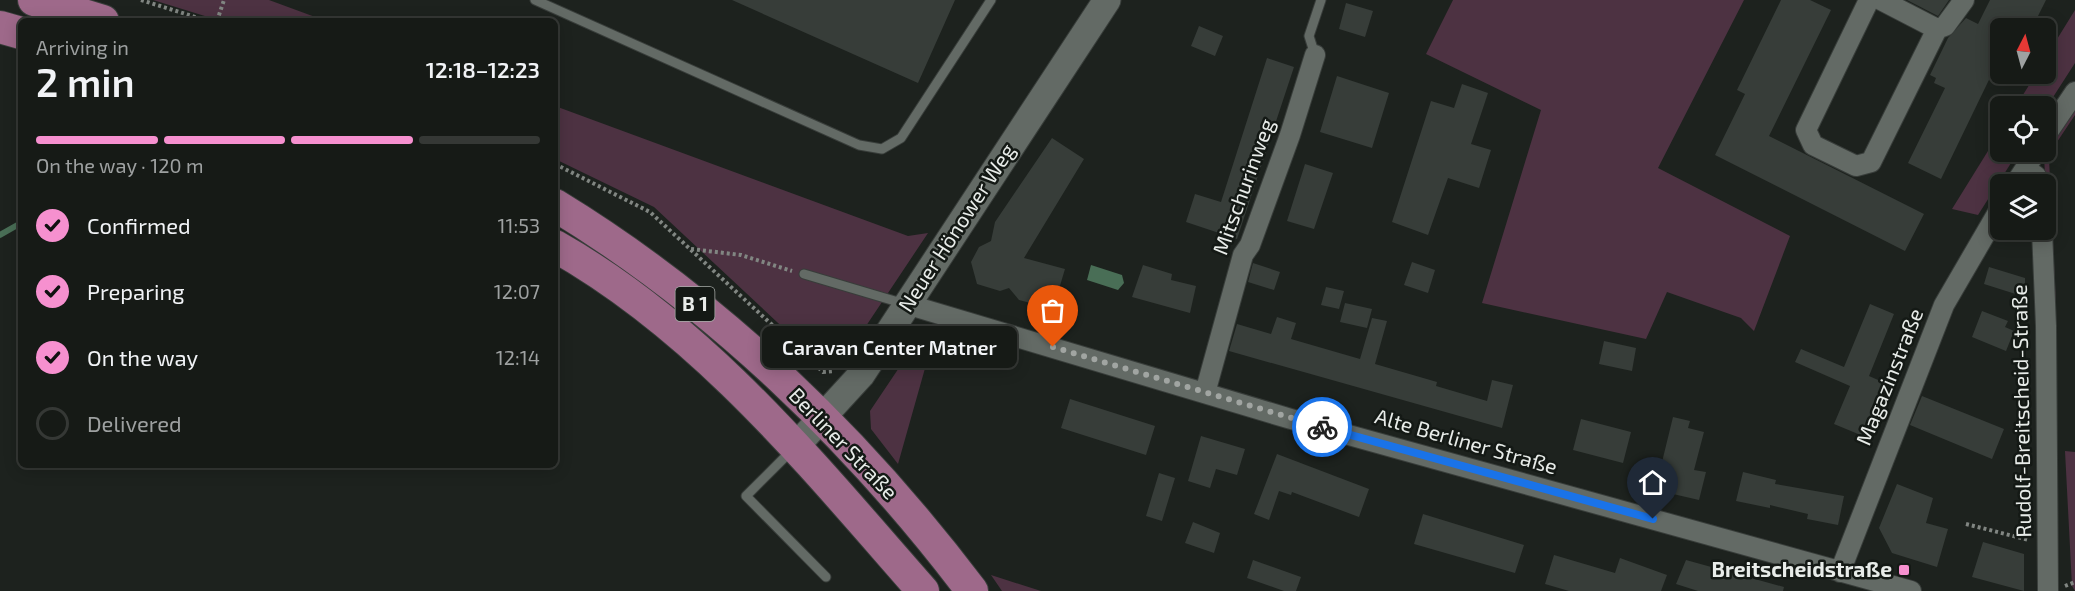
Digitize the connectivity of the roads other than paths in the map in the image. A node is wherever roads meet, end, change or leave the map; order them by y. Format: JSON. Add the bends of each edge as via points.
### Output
{"nodes":[{"id":1,"x":34,"y":0,"type":"edge"},
{"id":2,"x":535,"y":0,"type":"edge"},
{"id":3,"x":991,"y":0,"type":"edge"},
{"id":4,"x":1107,"y":0,"type":"edge"},
{"id":5,"x":1321,"y":0,"type":"edge"},
{"id":6,"x":1869,"y":0,"type":"edge"},
{"id":7,"x":1881,"y":0,"type":"edge"},
{"id":8,"x":1964,"y":0,"type":"edge"},
{"id":9,"x":93,"y":18,"type":"edge"},
{"id":10,"x":0,"y":27,"type":"edge"},
{"id":11,"x":1937,"y":28,"type":"junction"},
{"id":12,"x":18,"y":32,"type":"edge"},
{"id":13,"x":1315,"y":55,"type":"joint"},
{"id":14,"x":2075,"y":92,"type":"edge"},
{"id":15,"x":2056,"y":120,"type":"edge"},
{"id":16,"x":558,"y":207,"type":"edge"},
{"id":17,"x":1990,"y":226,"type":"edge"},
{"id":18,"x":2042,"y":240,"type":"edge"},
{"id":19,"x":558,"y":248,"type":"edge"},
{"id":20,"x":804,"y":274,"type":"road end"},
{"id":21,"x":906,"y":304,"type":"junction"},
{"id":22,"x":1205,"y":393,"type":"junction"},
{"id":23,"x":822,"y":420,"type":"junction"},
{"id":24,"x":796,"y":447,"type":"junction"},
{"id":25,"x":1840,"y":572,"type":"junction"},
{"id":26,"x":826,"y":577,"type":"dead end"},
{"id":27,"x":923,"y":591,"type":"edge"},
{"id":28,"x":972,"y":591,"type":"edge"},
{"id":29,"x":1911,"y":591,"type":"edge"},
{"id":30,"x":2048,"y":591,"type":"edge"}],
"edges":[{"from":1,"to":9,"type":"main road"},
{"from":2,"to":3,"type":"lane","via":[[859,145],[882,149],[901,138]]},
{"from":4,"to":21,"type":"main road","name":"Neuer Hönower Weg"},
{"from":5,"to":13,"type":"lane","name":"Mitschurinweg","via":[[1309,36]]},
{"from":6,"to":11,"type":"street","via":[[1806,130],[1813,145],[1856,166],[1870,162]]},
{"from":7,"to":11,"type":"street"},
{"from":8,"to":11,"type":"street","via":[[1945,26]]},
{"from":10,"to":12,"type":"main road"},
{"from":13,"to":22,"type":"street","name":"Mitschurinweg","via":[[1286,146],[1243,255]]},
{"from":14,"to":15,"type":"street"},
{"from":16,"to":23,"type":"main road","name":"Berliner Straße","number":"B 1","via":[[657,273],[715,320]]},
{"from":17,"to":25,"type":"street","name":"Magazinstraße","via":[[1944,305]]},
{"from":18,"to":30,"type":"street","name":"Rudolf-Breitscheid-Straße"},
{"from":19,"to":24,"type":"main road","name":"Berliner Straße","number":"B 1","via":[[693,345],[758,405]]},
{"from":20,"to":21,"type":"lane"},
{"from":21,"to":22,"type":"street","name":"Alte Berliner Straße"},
{"from":21,"to":23,"type":"main road","name":"Neuer Hönower Weg","via":[[854,384]]},
{"from":22,"to":25,"type":"street","name":"Alte Berliner Straße"},
{"from":23,"to":24,"type":"main road","name":"Neuer Hönower Weg"},
{"from":23,"to":28,"type":"main road","name":"Berliner Straße","number":"B 1","via":[[864,461]]},
{"from":24,"to":26,"type":"lane","via":[[746,496]]},
{"from":24,"to":27,"type":"main road","name":"Berliner Straße","number":"B 1"},
{"from":25,"to":29,"type":"street","name":"Alte Berliner Straße"}]}
